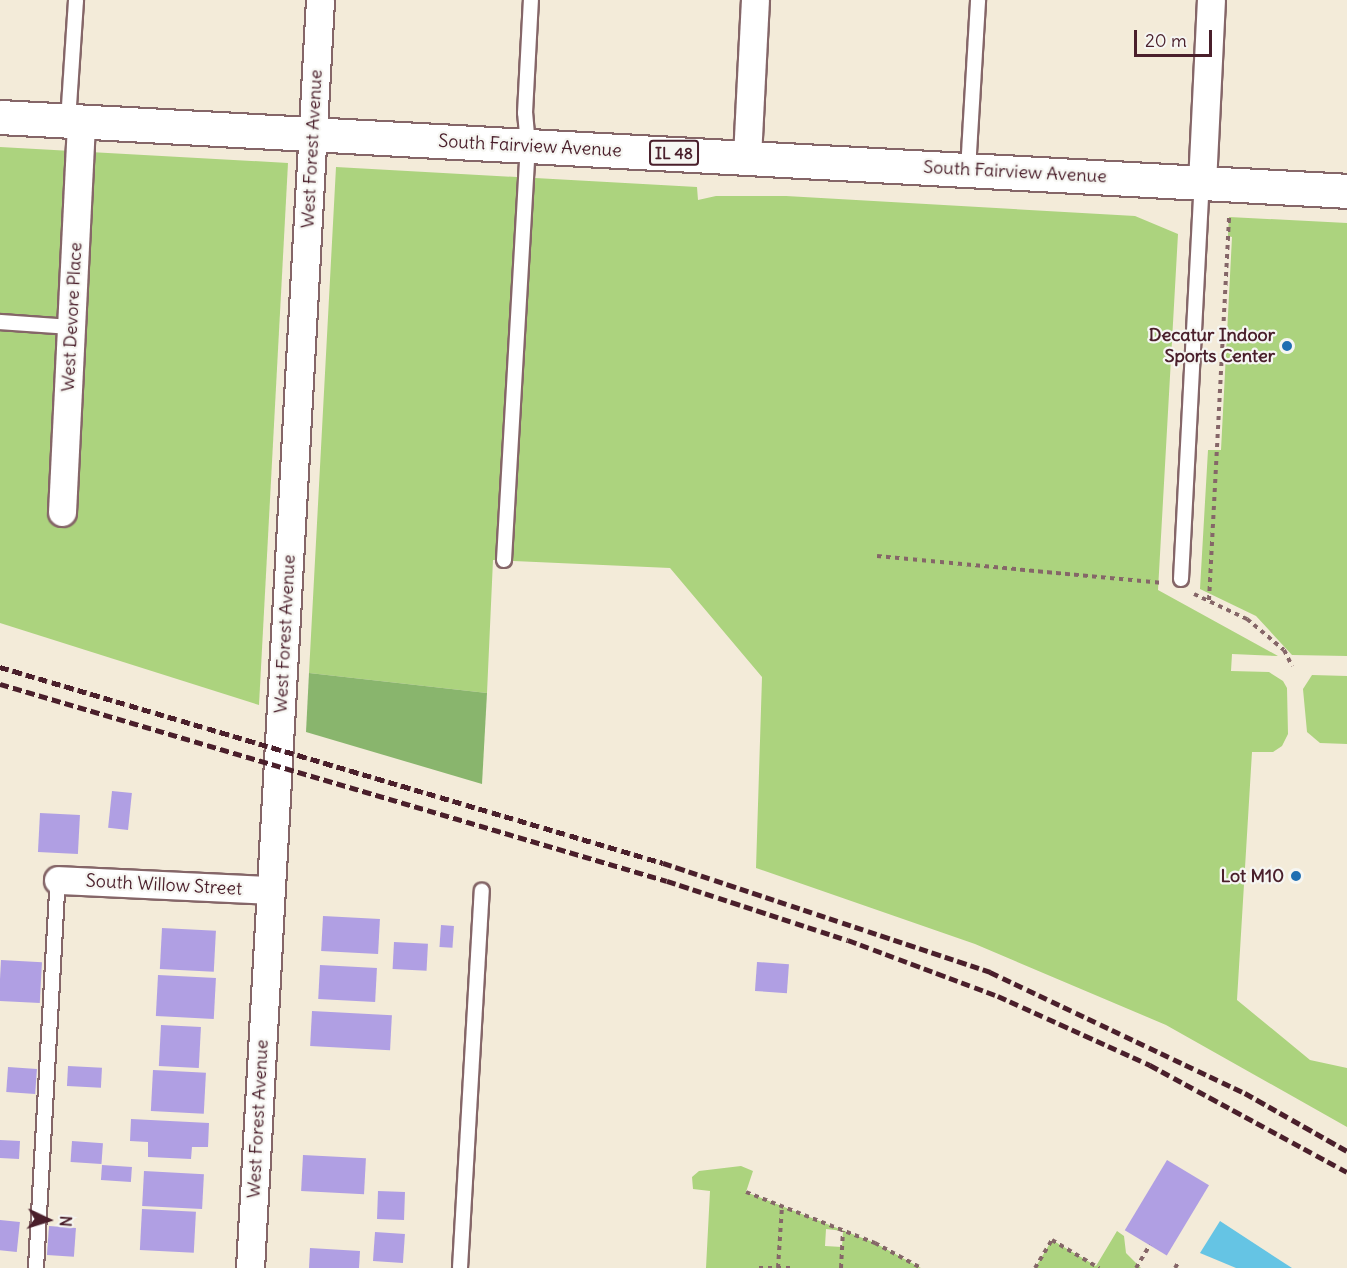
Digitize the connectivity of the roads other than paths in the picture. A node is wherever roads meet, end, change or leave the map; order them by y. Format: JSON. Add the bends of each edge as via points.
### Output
{"nodes":[{"id":1,"x":76,"y":0,"type":"edge"},
{"id":2,"x":320,"y":0,"type":"edge"},
{"id":3,"x":531,"y":0,"type":"edge"},
{"id":4,"x":755,"y":0,"type":"edge"},
{"id":5,"x":978,"y":0,"type":"edge"},
{"id":6,"x":1211,"y":0,"type":"edge"},
{"id":7,"x":0,"y":117,"type":"edge"},
{"id":8,"x":75,"y":122,"type":"junction"},
{"id":9,"x":313,"y":135,"type":"junction"},
{"id":10,"x":528,"y":146,"type":"junction"},
{"id":11,"x":747,"y":157,"type":"junction"},
{"id":12,"x":968,"y":170,"type":"junction"},
{"id":13,"x":1202,"y":183,"type":"junction"},
{"id":14,"x":1347,"y":191,"type":"edge"},
{"id":15,"x":0,"y":322,"type":"edge"},
{"id":16,"x":71,"y":327,"type":"junction"},
{"id":17,"x":62,"y":512,"type":"dead end"},
{"id":18,"x":504,"y":560,"type":"dead end"},
{"id":19,"x":1175,"y":582,"type":"road end"},
{"id":20,"x":58,"y":880,"type":"joint"},
{"id":21,"x":270,"y":890,"type":"junction"},
{"id":22,"x":482,"y":891,"type":"dead end"},
{"id":23,"x":36,"y":1268,"type":"edge"},
{"id":24,"x":250,"y":1268,"type":"edge"},
{"id":25,"x":460,"y":1268,"type":"edge"}],
"edges":[{"from":1,"to":8,"type":"lane"},
{"from":2,"to":9,"type":"street","name":"West Forest Avenue"},
{"from":3,"to":10,"type":"lane","via":[[525,112]]},
{"from":4,"to":11,"type":"street"},
{"from":5,"to":12,"type":"lane"},
{"from":6,"to":13,"type":"street"},
{"from":7,"to":8,"type":"main road","name":"South Fairview Avenue","number":"IL 48"},
{"from":8,"to":9,"type":"main road","name":"South Fairview Avenue","number":"IL 48"},
{"from":8,"to":16,"type":"street","name":"West Devore Place"},
{"from":9,"to":10,"type":"main road","name":"South Fairview Avenue","number":"IL 48"},
{"from":9,"to":21,"type":"street","name":"West Forest Avenue"},
{"from":10,"to":11,"type":"main road","name":"South Fairview Avenue","number":"IL 48"},
{"from":10,"to":18,"type":"lane"},
{"from":11,"to":12,"type":"main road","name":"South Fairview Avenue","number":"IL 48"},
{"from":12,"to":13,"type":"main road","name":"South Fairview Avenue","number":"IL 48"},
{"from":13,"to":14,"type":"main road","name":"South Fairview Avenue","number":"IL 48"},
{"from":13,"to":19,"type":"lane"},
{"from":15,"to":16,"type":"lane"},
{"from":16,"to":17,"type":"street","name":"West Devore Place"},
{"from":20,"to":21,"type":"street","name":"South Willow Street"},
{"from":20,"to":23,"type":"lane"},
{"from":21,"to":24,"type":"street","name":"West Forest Avenue"},
{"from":22,"to":25,"type":"lane"}]}
